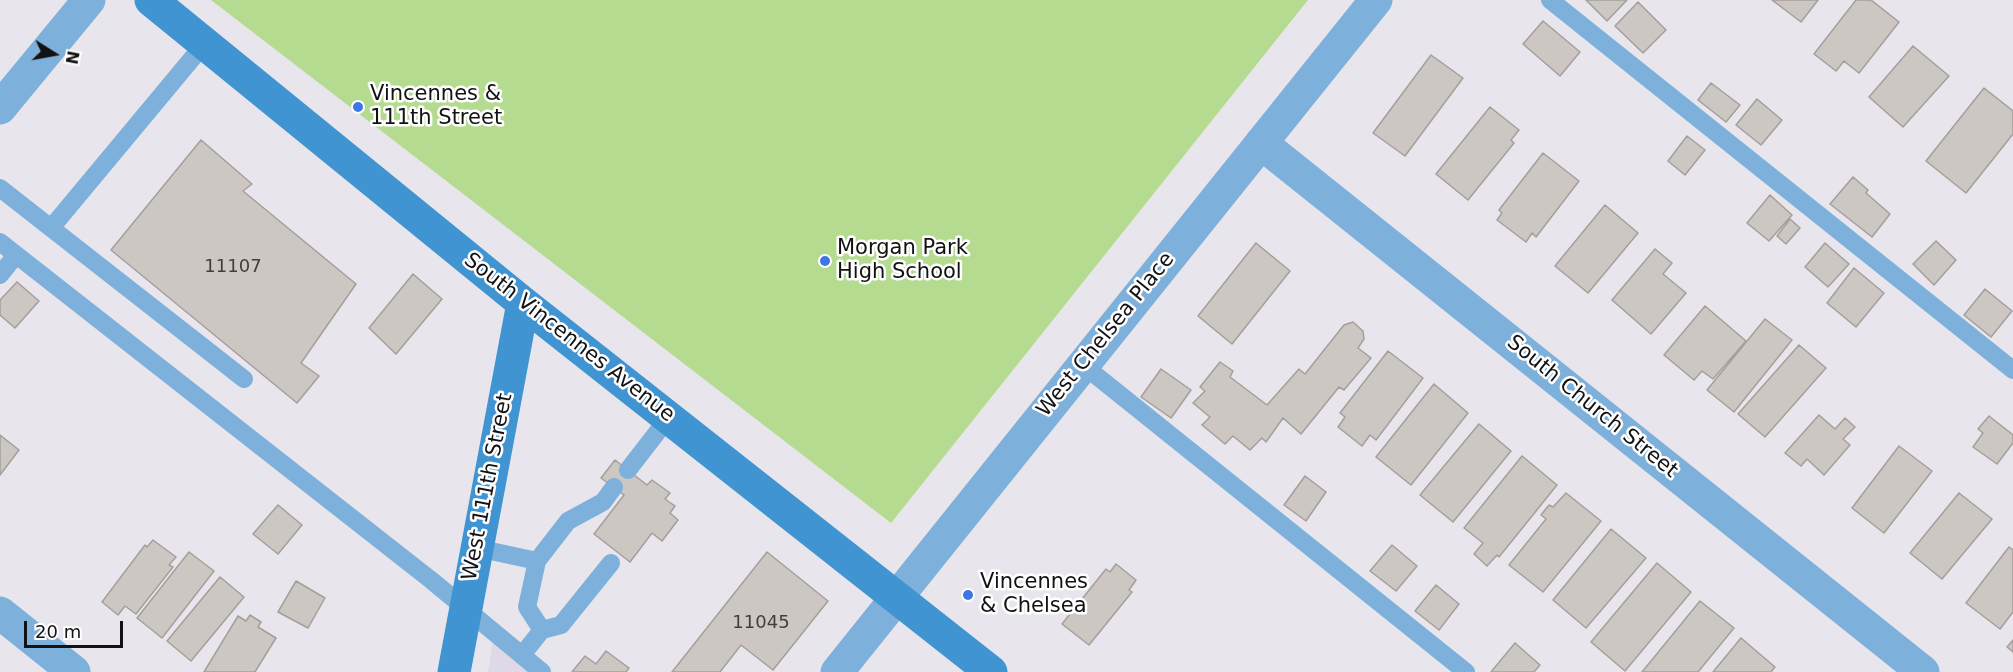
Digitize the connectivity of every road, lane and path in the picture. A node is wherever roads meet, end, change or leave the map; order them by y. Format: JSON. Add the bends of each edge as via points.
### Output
{"nodes":[{"id":1,"x":89,"y":0,"type":"edge"},
{"id":2,"x":151,"y":0,"type":"edge"},
{"id":3,"x":1376,"y":0,"type":"edge"},
{"id":4,"x":1550,"y":0,"type":"edge"},
{"id":5,"x":205,"y":43,"type":"junction"},
{"id":6,"x":0,"y":108,"type":"edge"},
{"id":7,"x":1261,"y":143,"type":"junction"},
{"id":8,"x":0,"y":188,"type":"edge"},
{"id":9,"x":51,"y":228,"type":"junction"},
{"id":10,"x":0,"y":242,"type":"edge"},
{"id":11,"x":16,"y":255,"type":"junction"},
{"id":12,"x":0,"y":275,"type":"edge"},
{"id":13,"x":523,"y":303,"type":"junction"},
{"id":14,"x":1083,"y":364,"type":"junction"},
{"id":15,"x":2013,"y":370,"type":"edge"},
{"id":16,"x":244,"y":379,"type":"dead end"},
{"id":17,"x":669,"y":417,"type":"junction"},
{"id":18,"x":628,"y":470,"type":"dead end"},
{"id":19,"x":614,"y":487,"type":"dead end"},
{"id":20,"x":477,"y":548,"type":"junction"},
{"id":21,"x":537,"y":561,"type":"junction"},
{"id":22,"x":611,"y":563,"type":"dead end"},
{"id":23,"x":897,"y":596,"type":"junction"},
{"id":24,"x":465,"y":609,"type":"junction"},
{"id":25,"x":0,"y":613,"type":"edge"},
{"id":26,"x":542,"y":630,"type":"junction"},
{"id":27,"x":522,"y":655,"type":"junction"},
{"id":28,"x":74,"y":672,"type":"edge"},
{"id":29,"x":454,"y":672,"type":"edge"},
{"id":30,"x":542,"y":672,"type":"edge"},
{"id":31,"x":837,"y":672,"type":"edge"},
{"id":32,"x":991,"y":672,"type":"edge"},
{"id":33,"x":1466,"y":672,"type":"edge"},
{"id":34,"x":1923,"y":672,"type":"edge"}],
"edges":[{"from":1,"to":6,"type":"street"},
{"from":2,"to":5,"type":"main road","name":"South Vincennes Avenue"},
{"from":3,"to":7,"type":"street","name":"West Chelsea Place"},
{"from":4,"to":15,"type":"lane"},
{"from":5,"to":9,"type":"lane"},
{"from":5,"to":13,"type":"main road","name":"South Vincennes Avenue"},
{"from":7,"to":14,"type":"street","name":"West Chelsea Place"},
{"from":7,"to":34,"type":"street","name":"South Church Street"},
{"from":8,"to":9,"type":"lane"},
{"from":9,"to":16,"type":"lane"},
{"from":10,"to":11,"type":"lane"},
{"from":11,"to":12,"type":"lane"},
{"from":11,"to":24,"type":"lane"},
{"from":13,"to":17,"type":"main road","name":"South Vincennes Avenue"},
{"from":13,"to":20,"type":"main road","name":"West 111th Street"},
{"from":14,"to":23,"type":"street","name":"West Chelsea Place"},
{"from":14,"to":33,"type":"lane"},
{"from":17,"to":18,"type":"lane"},
{"from":17,"to":23,"type":"main road","name":"South Vincennes Avenue"},
{"from":19,"to":21,"type":"lane","via":[[603,502],[568,520]]},
{"from":20,"to":21,"type":"lane"},
{"from":20,"to":24,"type":"main road","name":"West 111th Street"},
{"from":21,"to":26,"type":"lane","via":[[527,606]]},
{"from":22,"to":26,"type":"lane","via":[[561,625]]},
{"from":23,"to":31,"type":"street","name":"West Chelsea Place"},
{"from":23,"to":32,"type":"main road","name":"South Vincennes Avenue"},
{"from":24,"to":27,"type":"lane"},
{"from":24,"to":29,"type":"main road","name":"West 111th Street"},
{"from":25,"to":28,"type":"street"},
{"from":26,"to":27,"type":"lane"},
{"from":27,"to":30,"type":"lane"}]}
